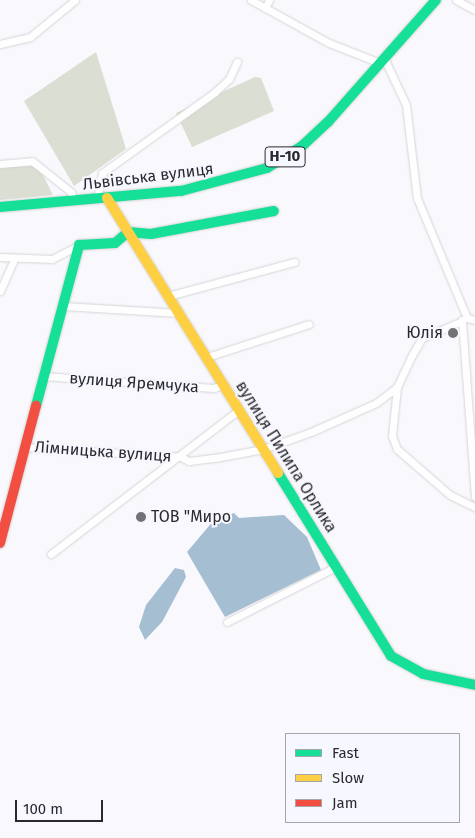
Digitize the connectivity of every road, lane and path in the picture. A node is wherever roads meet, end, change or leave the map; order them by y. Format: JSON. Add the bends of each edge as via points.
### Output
{"nodes":[{"id":1,"x":250,"y":0,"type":"edge"},
{"id":2,"x":269,"y":0,"type":"edge"},
{"id":3,"x":436,"y":0,"type":"edge"},
{"id":4,"x":456,"y":0,"type":"edge"},
{"id":5,"x":70,"y":2,"type":"edge"},
{"id":6,"x":265,"y":8,"type":"junction"},
{"id":7,"x":475,"y":10,"type":"edge"},
{"id":8,"x":0,"y":44,"type":"edge"},
{"id":9,"x":382,"y":61,"type":"junction"},
{"id":10,"x":237,"y":62,"type":"dead end"},
{"id":11,"x":0,"y":164,"type":"edge"},
{"id":12,"x":102,"y":198,"type":"junction"},
{"id":13,"x":74,"y":200,"type":"junction"},
{"id":14,"x":0,"y":207,"type":"edge"},
{"id":15,"x":274,"y":211,"type":"dead end"},
{"id":16,"x":128,"y":232,"type":"junction"},
{"id":17,"x":79,"y":245,"type":"junction"},
{"id":18,"x":0,"y":257,"type":"edge"},
{"id":19,"x":15,"y":258,"type":"junction"},
{"id":20,"x":294,"y":262,"type":"dead end"},
{"id":21,"x":0,"y":291,"type":"edge"},
{"id":22,"x":168,"y":296,"type":"junction"},
{"id":23,"x":63,"y":306,"type":"junction"},
{"id":24,"x":178,"y":312,"type":"junction"},
{"id":25,"x":467,"y":318,"type":"junction"},
{"id":26,"x":475,"y":320,"type":"edge"},
{"id":27,"x":460,"y":322,"type":"junction"},
{"id":28,"x":309,"y":324,"type":"dead end"},
{"id":29,"x":206,"y":357,"type":"junction"},
{"id":30,"x":43,"y":376,"type":"junction"},
{"id":31,"x":223,"y":384,"type":"junction"},
{"id":32,"x":397,"y":387,"type":"junction"},
{"id":33,"x":239,"y":410,"type":"junction"},
{"id":34,"x":24,"y":446,"type":"junction"},
{"id":35,"x":263,"y":449,"type":"junction"},
{"id":36,"x":181,"y":457,"type":"junction"},
{"id":37,"x":475,"y":497,"type":"edge"},
{"id":38,"x":475,"y":507,"type":"edge"},
{"id":39,"x":0,"y":543,"type":"edge"},
{"id":40,"x":52,"y":554,"type":"dead end"},
{"id":41,"x":336,"y":567,"type":"junction"},
{"id":42,"x":227,"y":622,"type":"dead end"},
{"id":43,"x":475,"y":685,"type":"edge"}],
"edges":[{"from":1,"to":6,"type":"street"},
{"from":2,"to":6,"type":"street"},
{"from":3,"to":9,"type":"street","name":"Львівська вулиця","number":"Н-10"},
{"from":4,"to":7,"type":"street"},
{"from":5,"to":8,"type":"street","via":[[30,37]]},
{"from":6,"to":9,"type":"street","via":[[329,43]]},
{"from":9,"to":12,"type":"street","name":"Львівська вулиця","number":"Н-10","via":[[328,122],[300,147],[266,168],[212,186]]},
{"from":9,"to":25,"type":"street","via":[[406,105],[417,198]]},
{"from":10,"to":12,"type":"street","via":[[229,79],[215,92],[102,173]]},
{"from":11,"to":13,"type":"street","via":[[32,161],[71,192]]},
{"from":12,"to":13,"type":"street","name":"Львівська вулиця","number":"Н-10"},
{"from":12,"to":16,"type":"street","name":"вулиця Пилипа Орлика"},
{"from":13,"to":14,"type":"street","name":"Львівська вулиця","number":"Н-10"},
{"from":15,"to":16,"type":"street","via":[[151,234]]},
{"from":16,"to":17,"type":"street","via":[[115,243]]},
{"from":16,"to":22,"type":"street","name":"вулиця Пилипа Орлика"},
{"from":17,"to":19,"type":"street","via":[[52,259]]},
{"from":17,"to":23,"type":"street"},
{"from":18,"to":19,"type":"street"},
{"from":19,"to":21,"type":"street"},
{"from":20,"to":22,"type":"street"},
{"from":22,"to":24,"type":"street","name":"вулиця Пилипа Орлика"},
{"from":23,"to":24,"type":"street"},
{"from":23,"to":30,"type":"street"},
{"from":24,"to":29,"type":"street","name":"вулиця Пилипа Орлика"},
{"from":25,"to":26,"type":"street"},
{"from":25,"to":27,"type":"street"},
{"from":27,"to":32,"type":"street","via":[[422,338]]},
{"from":27,"to":37,"type":"street"},
{"from":28,"to":29,"type":"street"},
{"from":29,"to":31,"type":"street","name":"вулиця Пилипа Орлика"},
{"from":30,"to":31,"type":"street","name":"вулиця Яремчука","via":[[214,388]]},
{"from":30,"to":34,"type":"street"},
{"from":31,"to":33,"type":"street","name":"вулиця Пилипа Орлика"},
{"from":32,"to":35,"type":"street","name":"Лімницька вулиця","via":[[367,406]]},
{"from":32,"to":38,"type":"street","via":[[392,431],[397,450],[450,495]]},
{"from":33,"to":35,"type":"street","name":"вулиця Пилипа Орлика"},
{"from":33,"to":36,"type":"street"},
{"from":34,"to":36,"type":"street","name":"Лімницька вулиця"},
{"from":34,"to":39,"type":"street"},
{"from":35,"to":36,"type":"street","name":"Лімницька вулиця","via":[[189,461]]},
{"from":35,"to":41,"type":"street","name":"вулиця Пилипа Орлика"},
{"from":36,"to":40,"type":"street"},
{"from":41,"to":42,"type":"street"},
{"from":41,"to":43,"type":"street","name":"вулиця Пилипа Орлика","via":[[391,656],[422,674]]}]}
